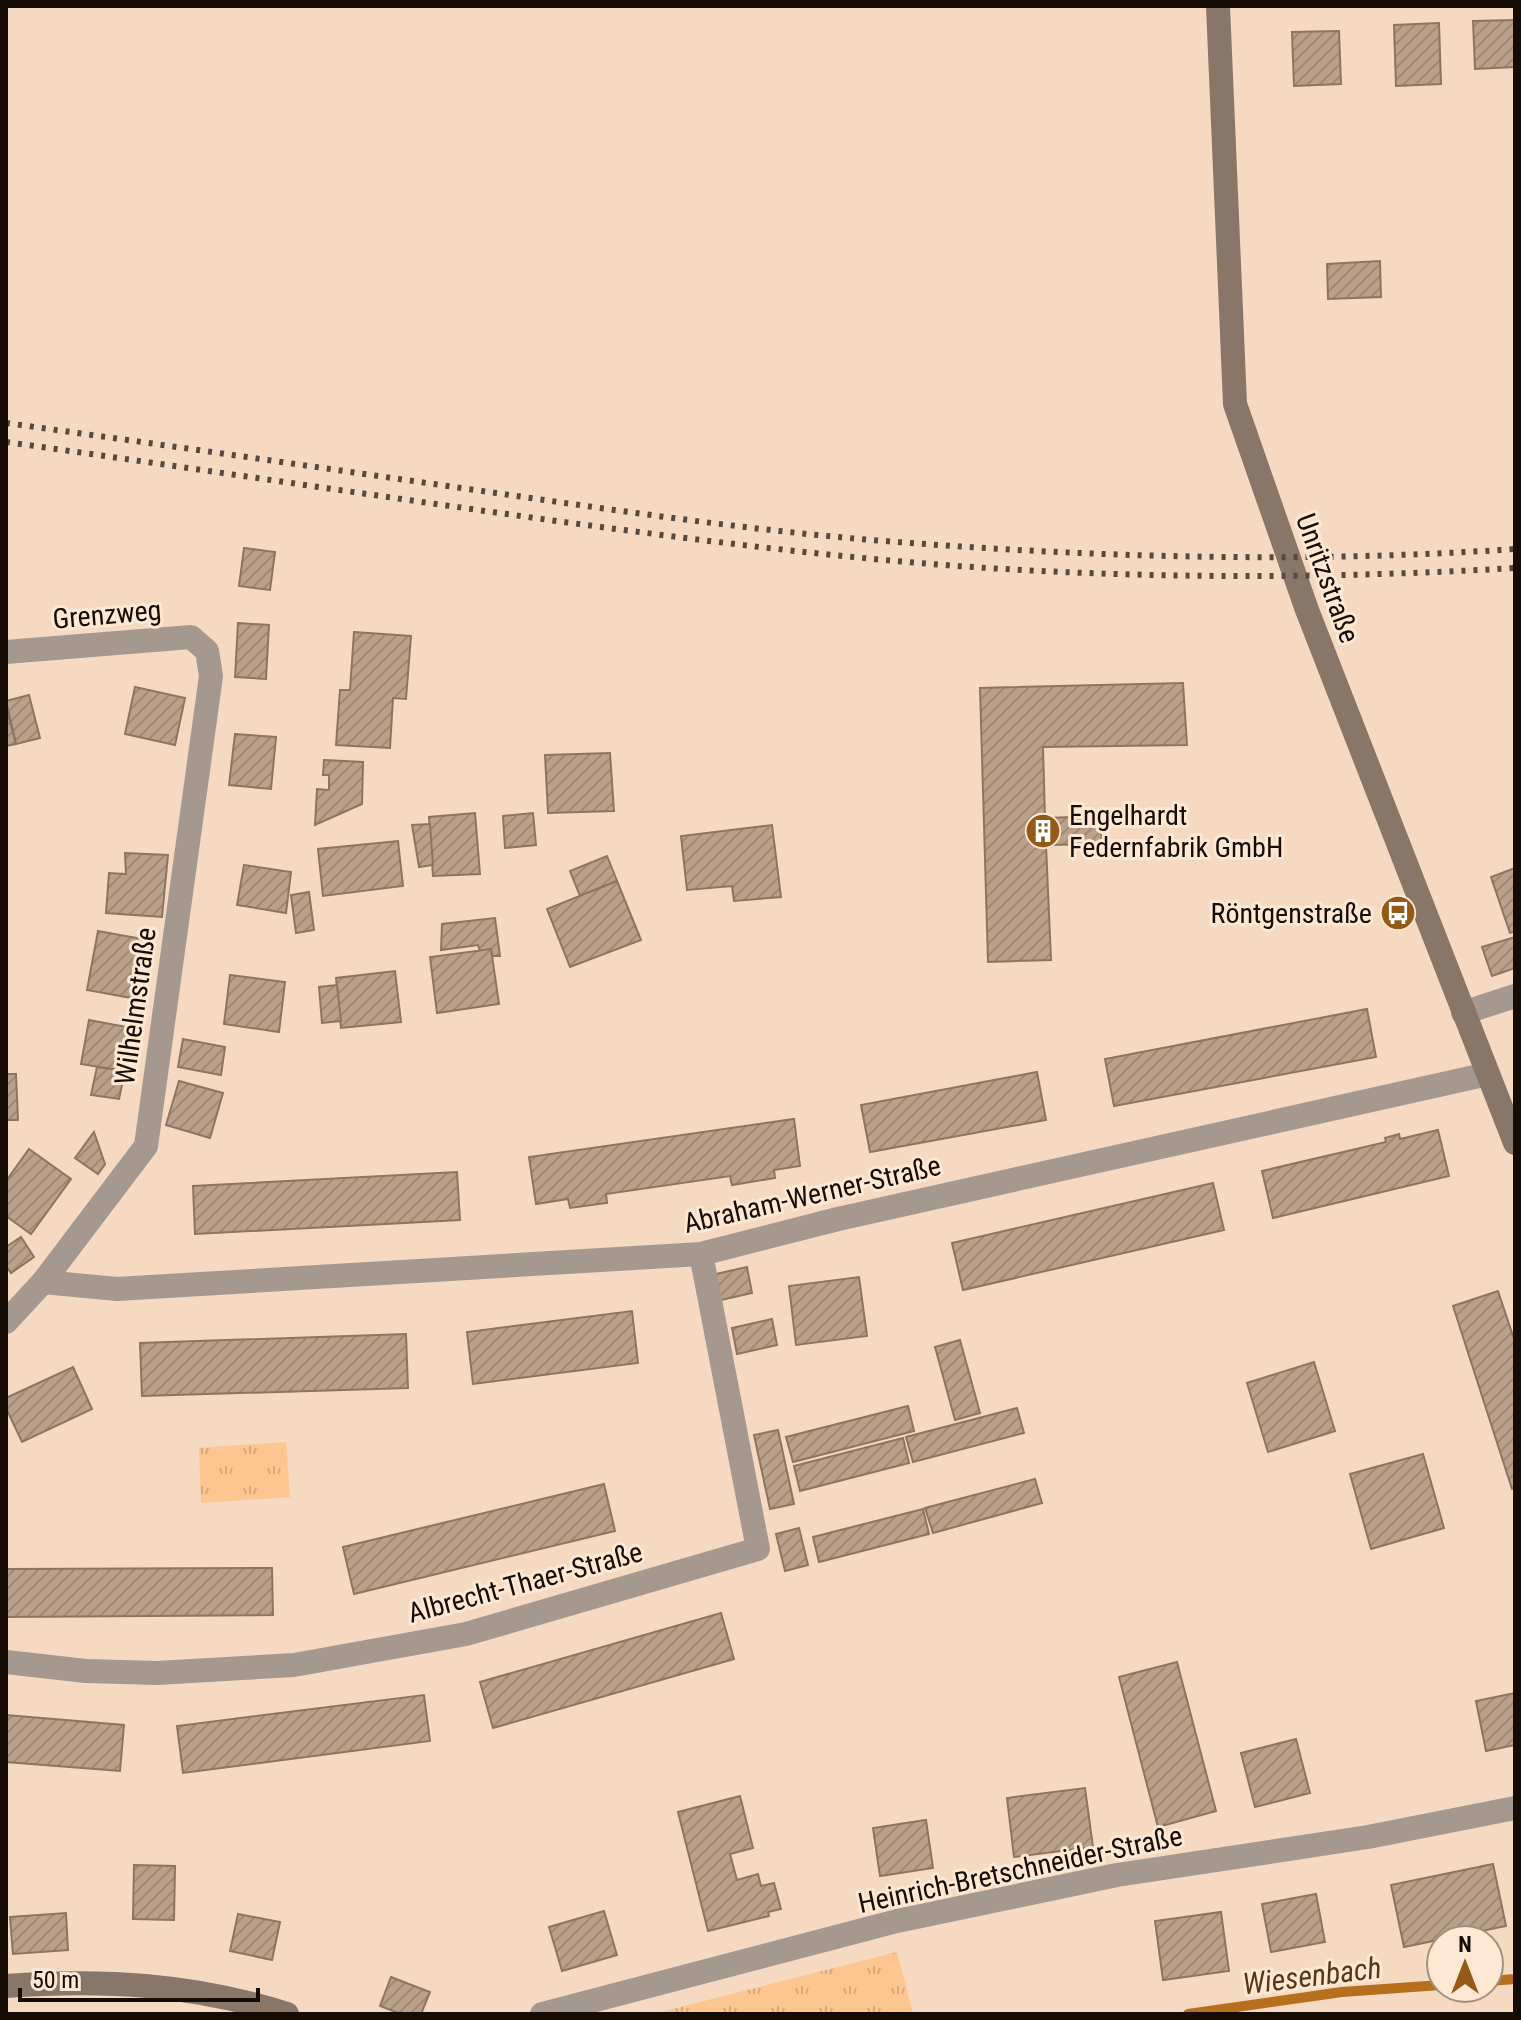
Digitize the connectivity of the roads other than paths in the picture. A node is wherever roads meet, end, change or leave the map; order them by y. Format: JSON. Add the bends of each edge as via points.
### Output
{"nodes":[{"id":1,"x":1218,"y":6,"type":"edge"},
{"id":2,"x":207,"y":651,"type":"joint"},
{"id":3,"x":6,"y":652,"type":"edge"},
{"id":4,"x":1515,"y":996,"type":"edge"},
{"id":5,"x":1463,"y":1013,"type":"junction"},
{"id":6,"x":1488,"y":1074,"type":"junction"},
{"id":7,"x":1515,"y":1143,"type":"edge"},
{"id":8,"x":701,"y":1254,"type":"junction"},
{"id":9,"x":43,"y":1282,"type":"junction"},
{"id":10,"x":6,"y":1322,"type":"edge"},
{"id":11,"x":6,"y":1662,"type":"edge"},
{"id":12,"x":1515,"y":1808,"type":"edge"},
{"id":13,"x":6,"y":1986,"type":"edge"},
{"id":14,"x":287,"y":2014,"type":"edge"},
{"id":15,"x":542,"y":2014,"type":"edge"}],
"edges":[{"from":1,"to":5,"type":"street","name":"Unritzstraße","via":[[1235,404],[1307,610]]},
{"from":2,"to":3,"type":"street","name":"Grenzweg","via":[[191,637]]},
{"from":2,"to":9,"type":"street","name":"Wilhelmstraße","via":[[211,676],[146,1146]]},
{"from":4,"to":5,"type":"street"},
{"from":5,"to":6,"type":"street","name":"Unritzstraße"},
{"from":6,"to":7,"type":"street","name":"Unritzstraße"},
{"from":6,"to":8,"type":"street","name":"Abraham-Werner-Straße"},
{"from":8,"to":9,"type":"street","name":"Abraham-Werner-Straße","via":[[117,1289]]},
{"from":8,"to":11,"type":"street","name":"Albrecht-Thaer-Straße","via":[[758,1549],[466,1634],[294,1665],[157,1673]]},
{"from":9,"to":10,"type":"street","name":"Wilhelmstraße"},
{"from":12,"to":15,"type":"street","name":"Heinrich-Bretschneider-Straße","via":[[1015,1896],[897,1921]]},
{"from":13,"to":14,"type":"street","via":[[71,1981],[152,1984]]}]}
